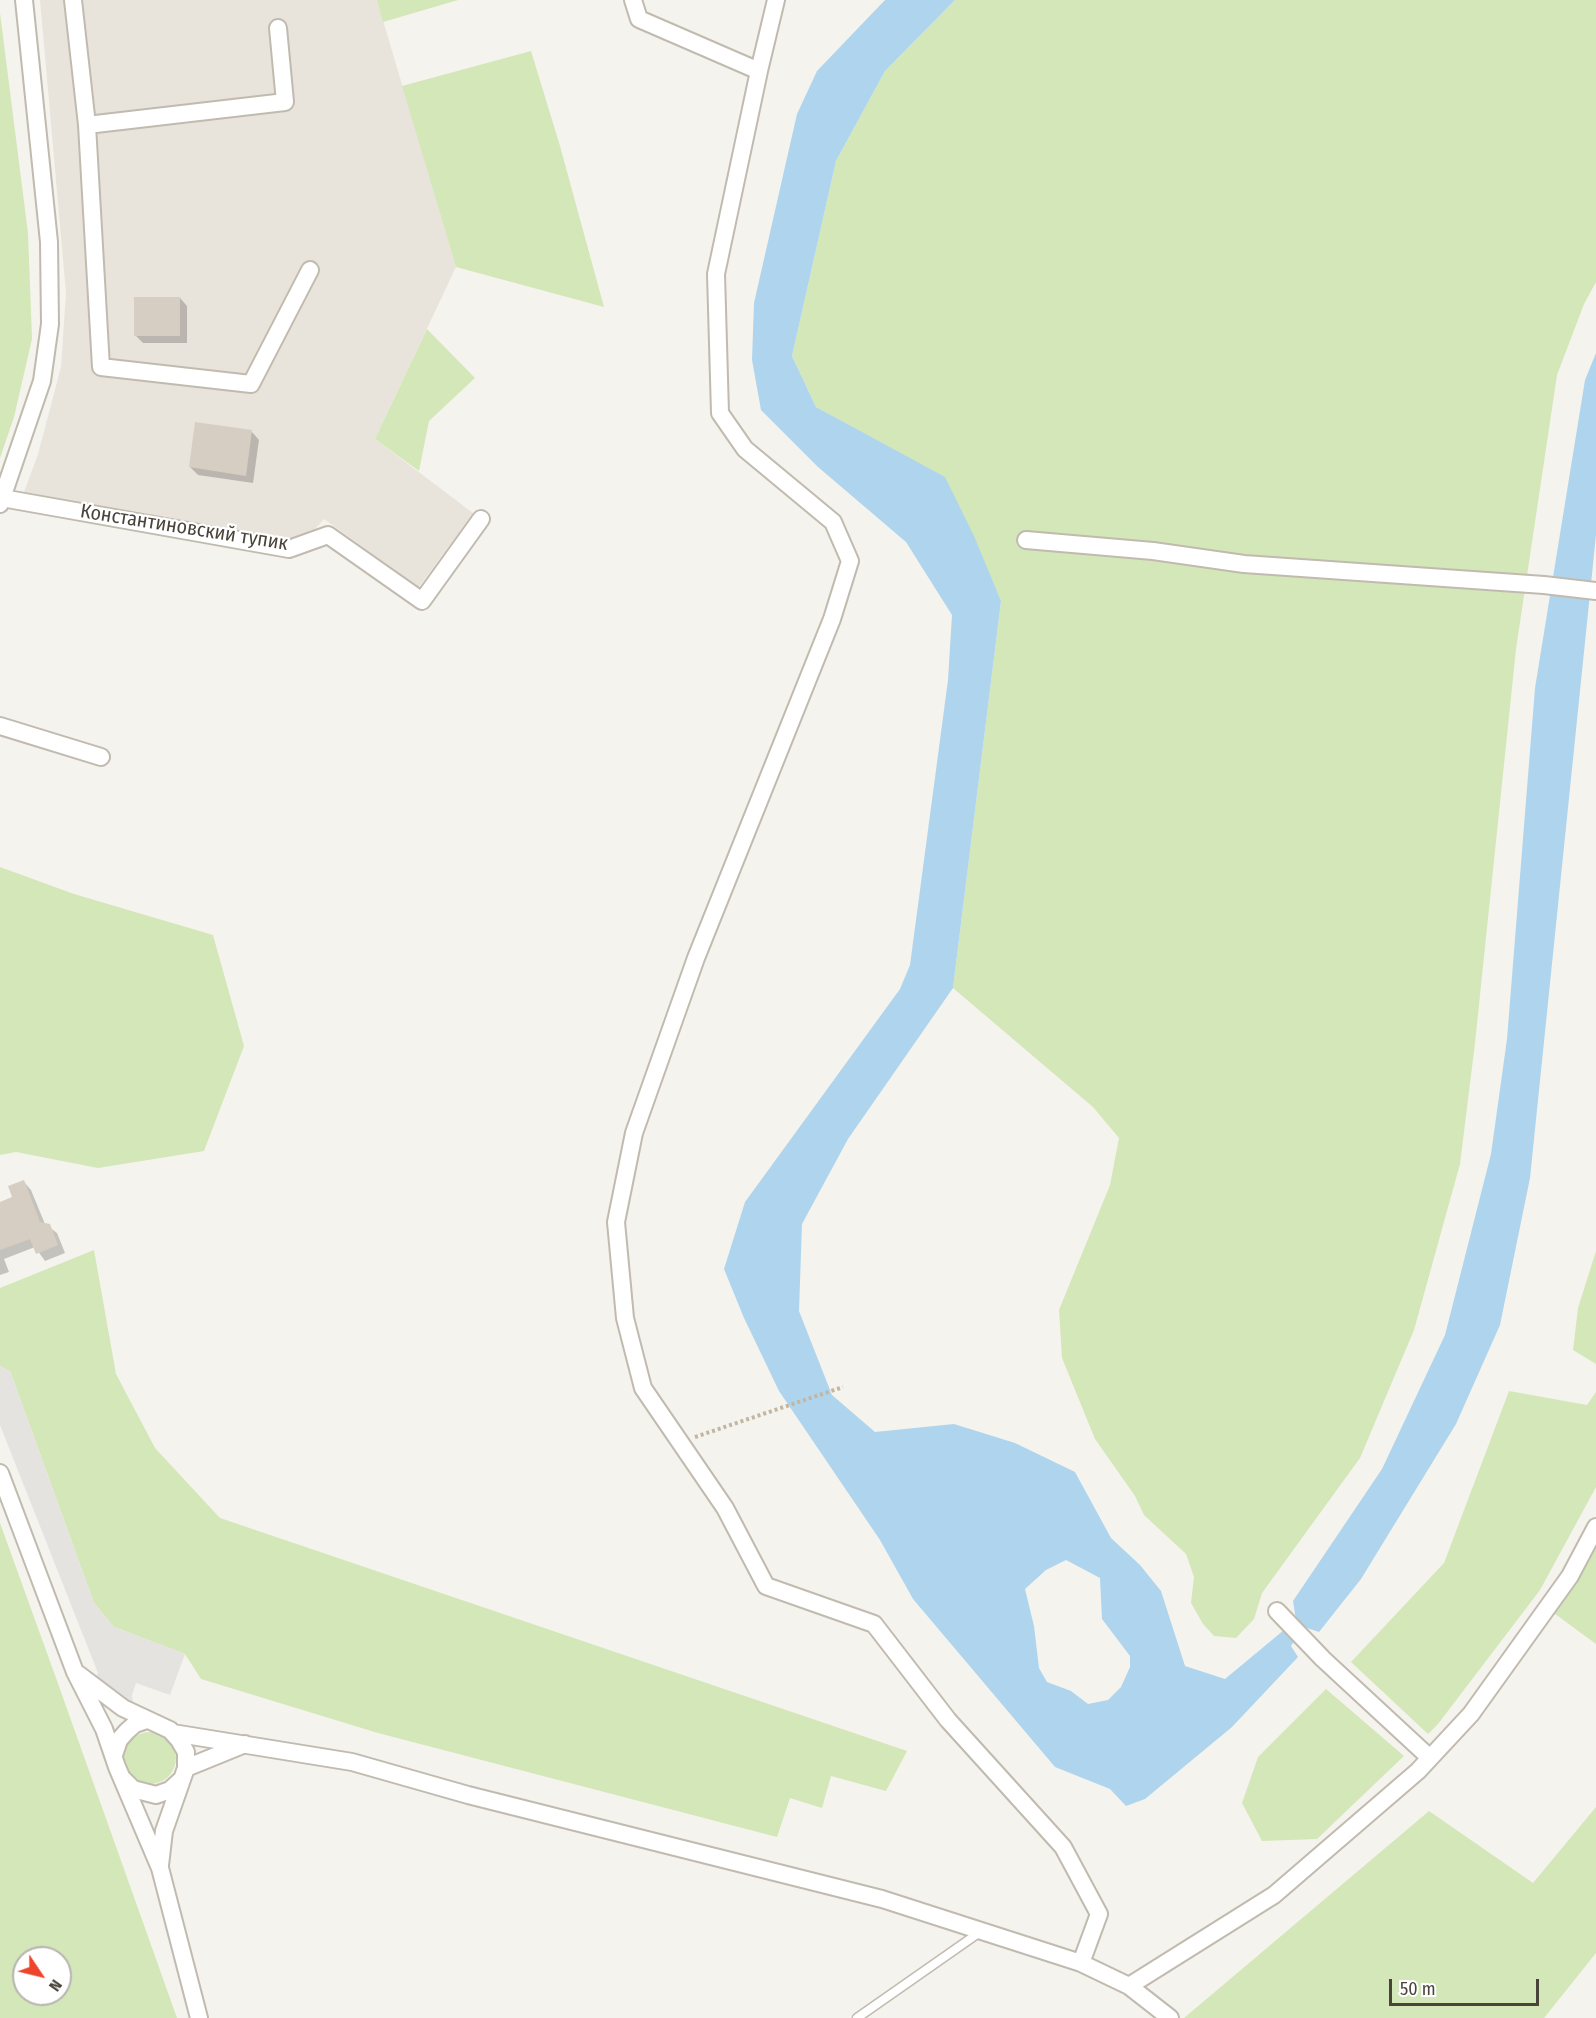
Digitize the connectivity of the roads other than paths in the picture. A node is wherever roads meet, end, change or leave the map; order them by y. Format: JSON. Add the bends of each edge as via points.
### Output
{"nodes":[{"id":1,"x":24,"y":0,"type":"edge"},
{"id":2,"x":73,"y":0,"type":"edge"},
{"id":3,"x":633,"y":0,"type":"edge"},
{"id":4,"x":776,"y":0,"type":"edge"},
{"id":5,"x":278,"y":28,"type":"dead end"},
{"id":6,"x":759,"y":71,"type":"junction"},
{"id":7,"x":87,"y":125,"type":"junction"},
{"id":8,"x":310,"y":270,"type":"dead end"},
{"id":9,"x":1,"y":501,"type":"edge"},
{"id":10,"x":482,"y":519,"type":"dead end"},
{"id":11,"x":1026,"y":540,"type":"dead end"},
{"id":12,"x":1596,"y":591,"type":"edge"},
{"id":13,"x":0,"y":726,"type":"edge"},
{"id":14,"x":101,"y":757,"type":"dead end"},
{"id":15,"x":0,"y":1473,"type":"edge"},
{"id":16,"x":1596,"y":1527,"type":"edge"},
{"id":17,"x":1277,"y":1611,"type":"dead end"},
{"id":18,"x":75,"y":1672,"type":"junction"},
{"id":19,"x":147,"y":1720,"type":"junction"},
{"id":20,"x":173,"y":1733,"type":"junction"},
{"id":21,"x":245,"y":1743,"type":"junction"},
{"id":22,"x":114,"y":1755,"type":"junction"},
{"id":23,"x":1430,"y":1758,"type":"junction"},
{"id":24,"x":184,"y":1774,"type":"junction"},
{"id":25,"x":123,"y":1779,"type":"junction"},
{"id":26,"x":160,"y":1868,"type":"junction"},
{"id":27,"x":982,"y":1930,"type":"junction"},
{"id":28,"x":1081,"y":1963,"type":"junction"},
{"id":29,"x":1129,"y":1986,"type":"junction"},
{"id":30,"x":198,"y":2018,"type":"edge"},
{"id":31,"x":857,"y":2018,"type":"edge"},
{"id":32,"x":1170,"y":2018,"type":"edge"}],
"edges":[{"from":1,"to":9,"type":"street","via":[[49,242],[50,324],[42,381]]},
{"from":2,"to":7,"type":"street"},
{"from":3,"to":6,"type":"street","via":[[639,20]]},
{"from":4,"to":6,"type":"street"},
{"from":5,"to":7,"type":"street","via":[[285,102]]},
{"from":6,"to":28,"type":"street","via":[[716,274],[720,413],[746,449],[833,522],[850,561],[832,619],[686,987],[634,1133],[616,1222],[625,1318],[643,1388],[725,1508],[766,1586],[874,1624],[948,1720],[1063,1847],[1099,1914]]},
{"from":7,"to":8,"type":"street","via":[[100,368],[251,384]]},
{"from":9,"to":10,"type":"street","name":"Константиновский тупик","via":[[289,549],[328,535],[422,601]]},
{"from":11,"to":12,"type":"street","via":[[1244,564]]},
{"from":13,"to":14,"type":"street"},
{"from":15,"to":18,"type":"street"},
{"from":16,"to":23,"type":"street","via":[[1570,1575],[1471,1714]]},
{"from":17,"to":23,"type":"street"},
{"from":18,"to":19,"type":"street","via":[[123,1708]]},
{"from":18,"to":22,"type":"street"},
{"from":19,"to":20,"type":"street"},
{"from":19,"to":22,"type":"street","via":[[127,1731]]},
{"from":20,"to":21,"type":"street"},
{"from":20,"to":24,"type":"street","via":[[186,1752]]},
{"from":21,"to":24,"type":"street"},
{"from":21,"to":27,"type":"street","via":[[352,1762],[882,1899]]},
{"from":22,"to":25,"type":"street"},
{"from":23,"to":29,"type":"street","via":[[1274,1895]]},
{"from":24,"to":25,"type":"street","via":[[170,1790],[156,1795],[133,1789]]},
{"from":24,"to":26,"type":"street","via":[[164,1831]]},
{"from":25,"to":26,"type":"street"},
{"from":26,"to":30,"type":"street"},
{"from":27,"to":28,"type":"street"},
{"from":27,"to":31,"type":"lane"},
{"from":28,"to":29,"type":"street"},
{"from":29,"to":32,"type":"street"}]}
